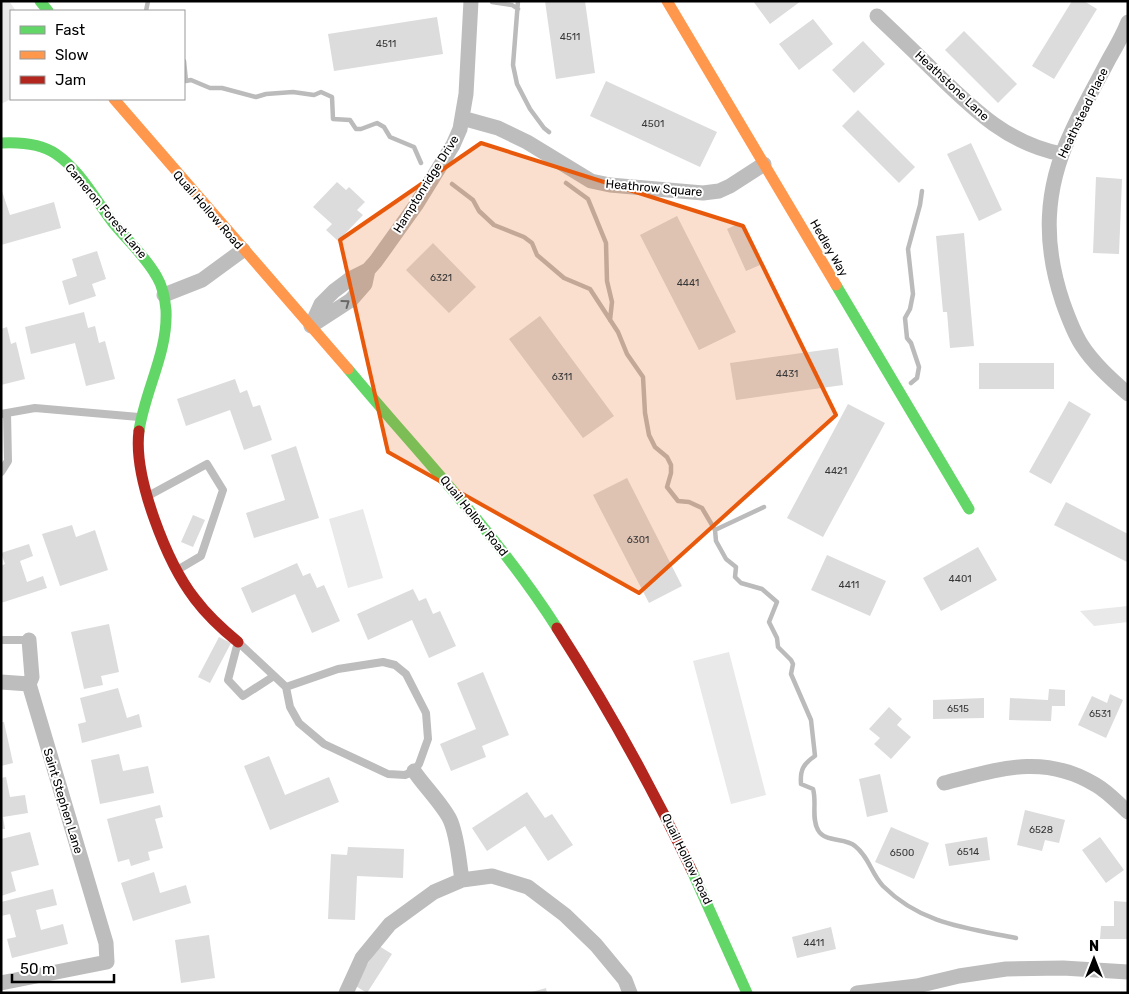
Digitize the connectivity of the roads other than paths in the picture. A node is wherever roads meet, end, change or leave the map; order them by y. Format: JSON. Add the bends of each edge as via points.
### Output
{"nodes":[{"id":1,"x":471,"y":1,"type":"edge"},
{"id":2,"x":667,"y":1,"type":"edge"},
{"id":3,"x":877,"y":16,"type":"dead end"},
{"id":4,"x":1128,"y":22,"type":"edge"},
{"id":5,"x":115,"y":100,"type":"edge"},
{"id":6,"x":462,"y":118,"type":"junction"},
{"id":7,"x":1,"y":143,"type":"edge"},
{"id":8,"x":1062,"y":154,"type":"junction"},
{"id":9,"x":764,"y":164,"type":"junction"},
{"id":10,"x":243,"y":250,"type":"junction"},
{"id":11,"x":164,"y":295,"type":"junction"},
{"id":12,"x":311,"y":326,"type":"junction"},
{"id":13,"x":1128,"y":394,"type":"edge"},
{"id":14,"x":4,"y":413,"type":"edge"},
{"id":15,"x":141,"y":418,"type":"junction"},
{"id":16,"x":1,"y":472,"type":"edge"},
{"id":17,"x":147,"y":497,"type":"junction"},
{"id":18,"x":969,"y":509,"type":"dead end"},
{"id":19,"x":177,"y":570,"type":"junction"},
{"id":20,"x":1,"y":640,"type":"edge"},
{"id":21,"x":29,"y":640,"type":"joint"},
{"id":22,"x":238,"y":642,"type":"junction"},
{"id":23,"x":274,"y":676,"type":"junction"},
{"id":24,"x":1,"y":682,"type":"edge"},
{"id":25,"x":29,"y":684,"type":"junction"},
{"id":26,"x":286,"y":687,"type":"junction"},
{"id":27,"x":414,"y":770,"type":"junction"},
{"id":28,"x":944,"y":783,"type":"dead end"},
{"id":29,"x":1128,"y":812,"type":"edge"},
{"id":30,"x":462,"y":880,"type":"junction"},
{"id":31,"x":1128,"y":972,"type":"edge"},
{"id":32,"x":1,"y":983,"type":"edge"},
{"id":33,"x":918,"y":989,"type":"edge"},
{"id":34,"x":878,"y":992,"type":"edge"},
{"id":35,"x":346,"y":993,"type":"edge"},
{"id":36,"x":630,"y":993,"type":"edge"},
{"id":37,"x":747,"y":993,"type":"edge"},
{"id":38,"x":857,"y":993,"type":"edge"}],
"edges":[{"from":1,"to":6,"type":"street","name":"Hamptonridge Drive"},
{"from":2,"to":9,"type":"street","name":"Hedley Way"},
{"from":3,"to":8,"type":"street","name":"Heathstone Lane","via":[[966,102],[996,126],[1027,144]]},
{"from":4,"to":8,"type":"street","name":"Heathstead Place"},
{"from":5,"to":10,"type":"street","name":"Quail Hollow Road"},
{"from":6,"to":9,"type":"street","name":"Heathrow Square","via":[[498,128],[591,181],[610,185],[703,193],[719,191]]},
{"from":6,"to":12,"type":"street","name":"Hamptonridge Drive","via":[[453,144],[416,205],[368,270],[365,284],[351,300]]},
{"from":7,"to":11,"type":"street","name":"Cameron Forest Lane","via":[[40,147],[68,164],[151,266]]},
{"from":8,"to":13,"type":"street","name":"Heathstead Place","via":[[1050,199],[1048,230],[1058,290],[1081,344]]},
{"from":9,"to":18,"type":"street","name":"Hedley Way"},
{"from":10,"to":11,"type":"street","via":[[202,280]]},
{"from":10,"to":12,"type":"street","name":"Quail Hollow Road"},
{"from":11,"to":15,"type":"street","name":"Cameron Forest Lane","via":[[165,339]]},
{"from":12,"to":37,"type":"street","name":"Quail Hollow Road","via":[[445,480],[517,569],[572,652],[621,730],[655,793]]},
{"from":14,"to":15,"type":"lane","via":[[35,408]]},
{"from":14,"to":16,"type":"lane","via":[[8,461]]},
{"from":15,"to":17,"type":"street","name":"Cameron Forest Lane","via":[[138,441],[140,469]]},
{"from":17,"to":19,"type":"street","name":"Cameron Forest Lane","via":[[157,528]]},
{"from":17,"to":19,"type":"lane","via":[[207,464],[223,490],[201,556]]},
{"from":19,"to":22,"type":"street","name":"Cameron Forest Lane","via":[[205,613]]},
{"from":20,"to":21,"type":"lane"},
{"from":21,"to":25,"type":"street","name":"Saint Stephen Lane","via":[[32,677]]},
{"from":22,"to":23,"type":"lane"},
{"from":22,"to":23,"type":"lane","via":[[228,680],[243,696]]},
{"from":23,"to":26,"type":"lane"},
{"from":24,"to":25,"type":"street"},
{"from":25,"to":32,"type":"street","name":"Saint Stephen Lane","via":[[106,943],[107,962]]},
{"from":26,"to":27,"type":"lane","via":[[290,707],[299,723],[324,744],[388,774],[405,775]]},
{"from":26,"to":27,"type":"lane","via":[[338,669],[382,662],[395,665],[406,674],[426,714],[428,739]]},
{"from":27,"to":30,"type":"street","via":[[451,821]]},
{"from":28,"to":29,"type":"street","via":[[1009,767],[1035,765],[1057,768],[1097,786]]},
{"from":30,"to":35,"type":"street","via":[[434,892],[390,924],[362,958]]},
{"from":30,"to":36,"type":"street","via":[[492,876],[528,887],[565,915],[596,945],[625,980]]},
{"from":31,"to":33,"type":"street","via":[[1006,969],[959,976]]},
{"from":33,"to":34,"type":"street"},
{"from":34,"to":38,"type":"street"}]}
